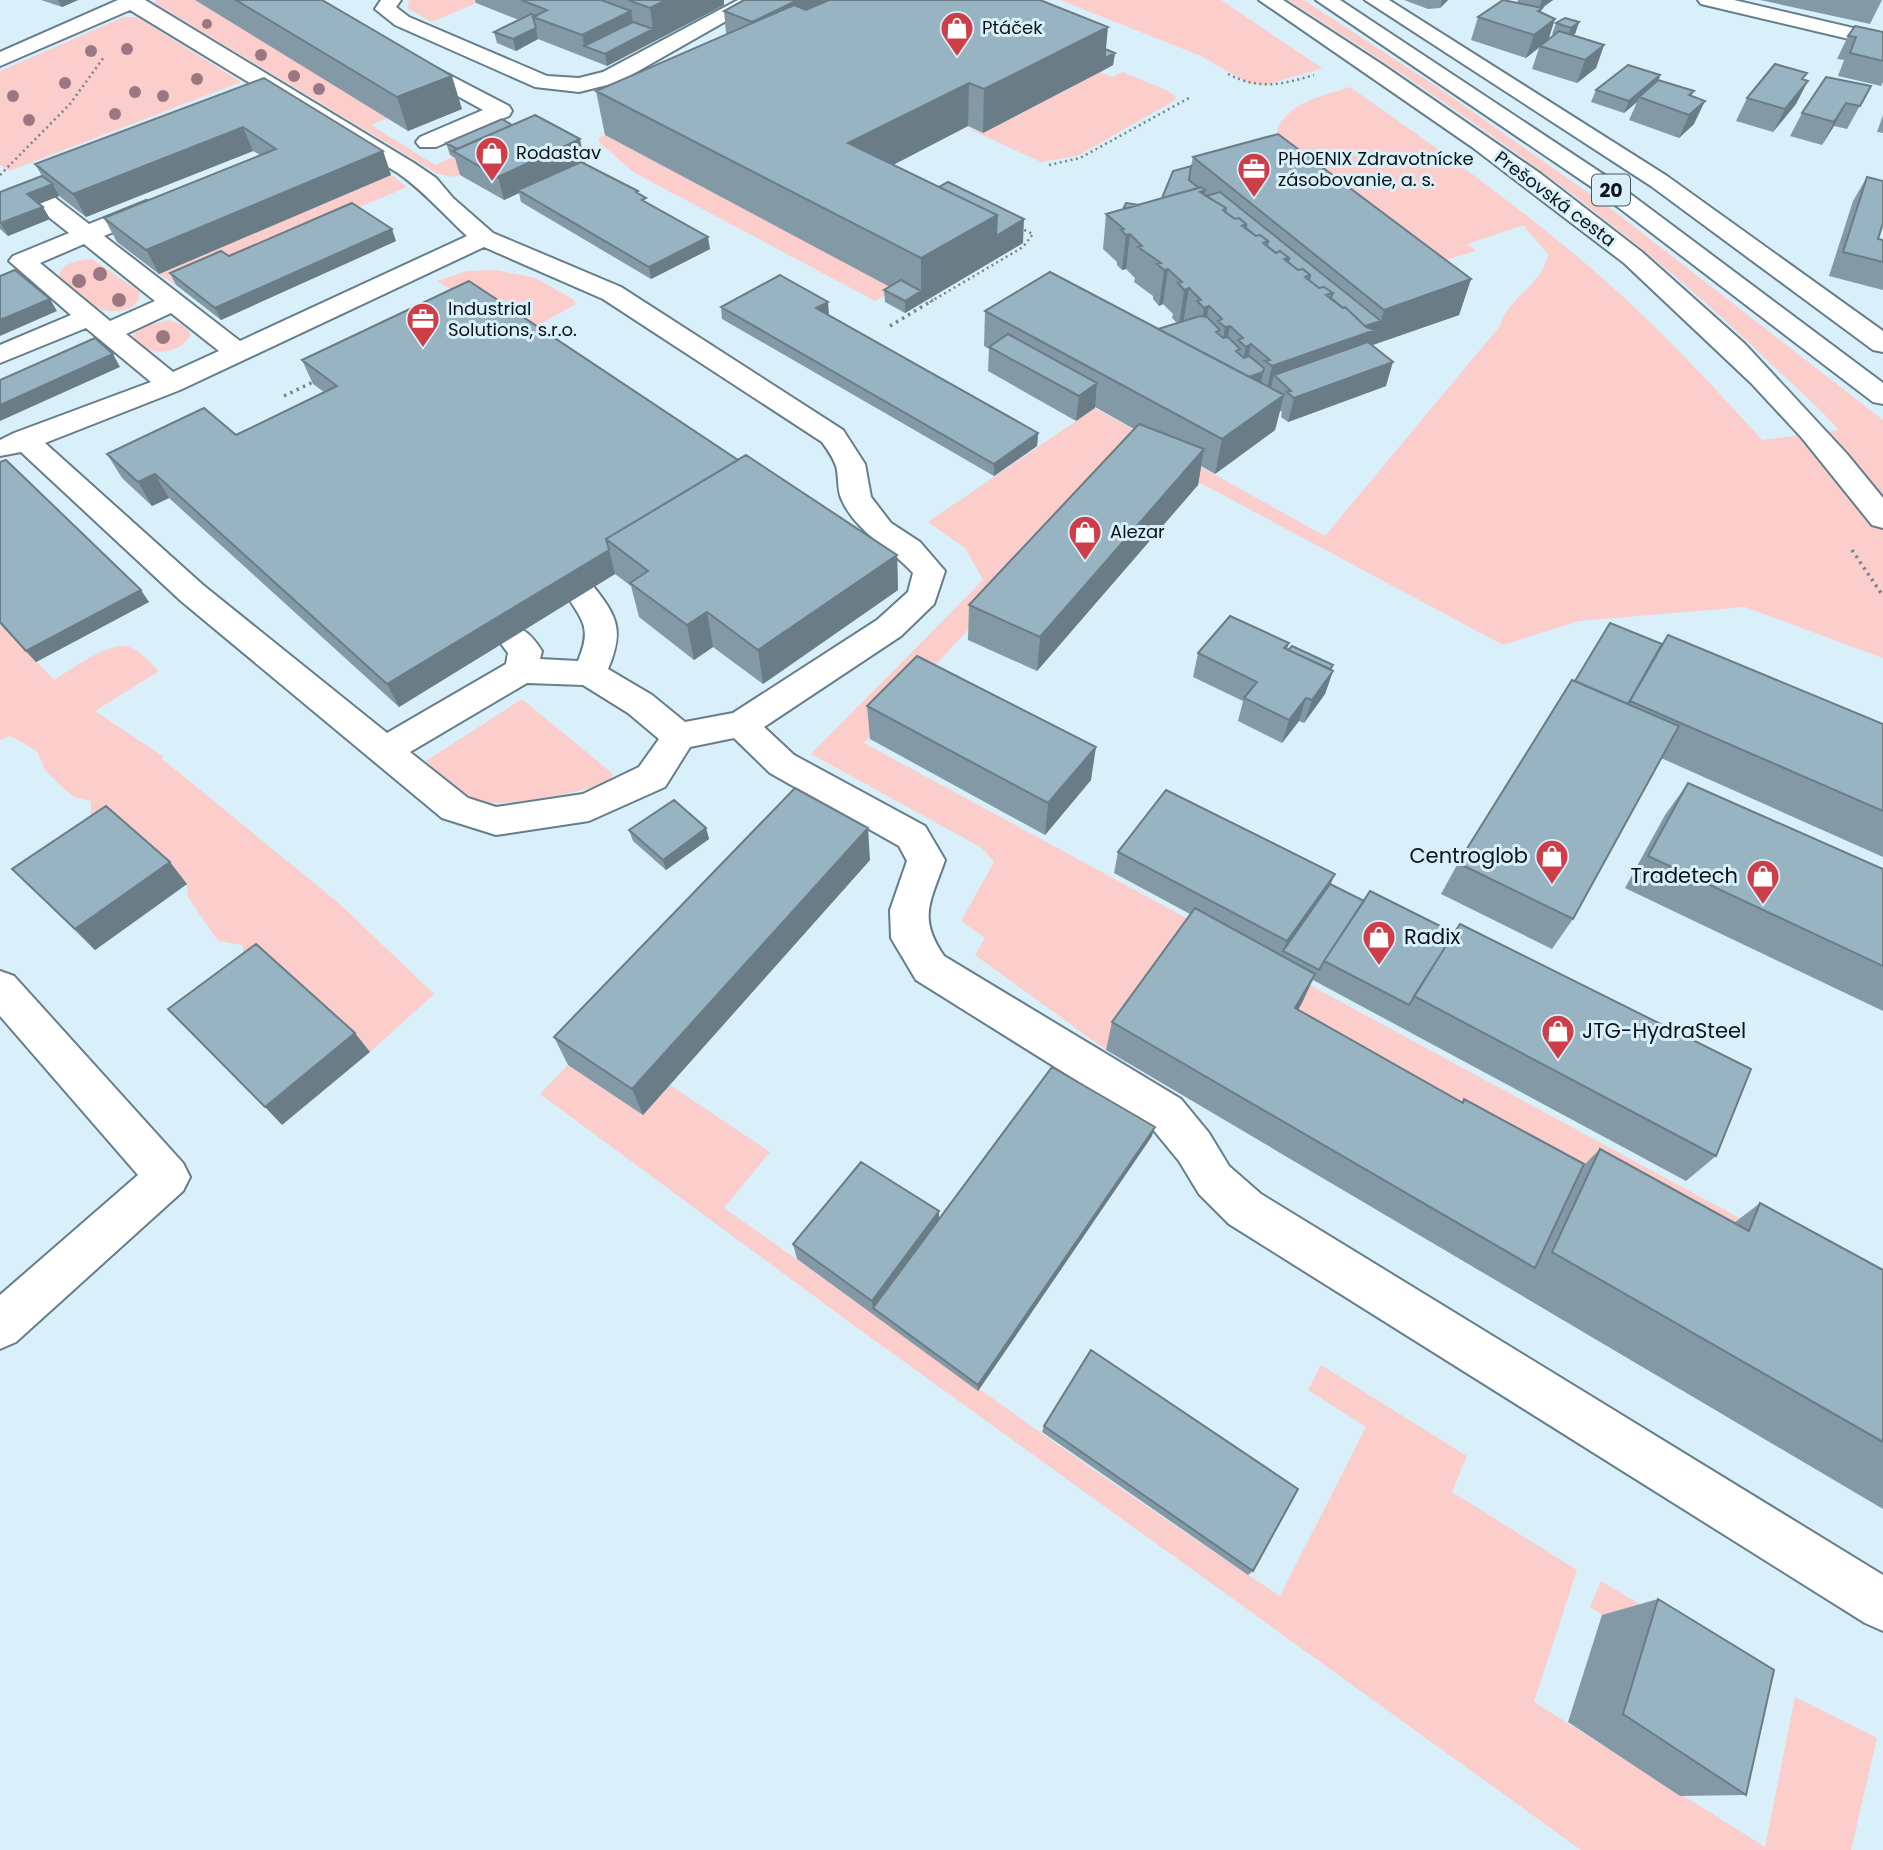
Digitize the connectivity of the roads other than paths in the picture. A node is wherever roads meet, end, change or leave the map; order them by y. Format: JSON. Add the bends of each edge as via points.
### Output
{"nodes":[{"id":1,"x":391,"y":0,"type":"edge"},
{"id":2,"x":754,"y":0,"type":"edge"},
{"id":3,"x":1269,"y":0,"type":"edge"},
{"id":4,"x":1326,"y":0,"type":"edge"},
{"id":5,"x":1375,"y":0,"type":"edge"},
{"id":6,"x":1708,"y":0,"type":"edge"},
{"id":7,"x":139,"y":5,"type":"edge"},
{"id":8,"x":1883,"y":41,"type":"edge"},
{"id":9,"x":396,"y":52,"type":"edge"},
{"id":10,"x":0,"y":60,"type":"edge"},
{"id":11,"x":428,"y":142,"type":"dead end"},
{"id":12,"x":36,"y":196,"type":"edge"},
{"id":13,"x":175,"y":198,"type":"edge"},
{"id":14,"x":86,"y":235,"type":"junction"},
{"id":15,"x":484,"y":238,"type":"junction"},
{"id":16,"x":0,"y":243,"type":"edge"},
{"id":17,"x":11,"y":265,"type":"edge"},
{"id":18,"x":173,"y":303,"type":"junction"},
{"id":19,"x":97,"y":324,"type":"junction"},
{"id":20,"x":1883,"y":344,"type":"edge"},
{"id":21,"x":237,"y":352,"type":"junction"},
{"id":22,"x":0,"y":355,"type":"edge"},
{"id":23,"x":170,"y":384,"type":"junction"},
{"id":24,"x":1883,"y":396,"type":"edge"},
{"id":25,"x":12,"y":444,"type":"edge"},
{"id":26,"x":1883,"y":518,"type":"edge"},
{"id":27,"x":582,"y":594,"type":"edge"},
{"id":28,"x":512,"y":638,"type":"edge"},
{"id":29,"x":521,"y":671,"type":"junction"},
{"id":30,"x":589,"y":673,"type":"junction"},
{"id":31,"x":742,"y":724,"type":"junction"},
{"id":32,"x":679,"y":736,"type":"junction"},
{"id":33,"x":385,"y":750,"type":"junction"},
{"id":34,"x":0,"y":988,"type":"edge"},
{"id":35,"x":0,"y":1326,"type":"edge"},
{"id":36,"x":1883,"y":1605,"type":"edge"}],
"edges":[{"from":1,"to":2,"type":"main road","via":[[385,9],[388,14],[561,86],[611,77]]},
{"from":3,"to":26,"type":"main road","name":"Prešovská cesta","number":"20","via":[[1491,150],[1682,300],[1756,371]]},
{"from":4,"to":24,"type":"main road","name":"Prešovská cesta","number":"20","via":[[1601,183]]},
{"from":5,"to":20,"type":"main road","via":[[1659,181]]},
{"from":6,"to":8,"type":"main road"},
{"from":7,"to":10,"type":"main road"},
{"from":7,"to":15,"type":"main road","via":[[406,168],[428,183]]},
{"from":9,"to":11,"type":"main road","via":[[501,111]]},
{"from":12,"to":14,"type":"main road"},
{"from":13,"to":14,"type":"main road"},
{"from":14,"to":17,"type":"main road"},
{"from":14,"to":18,"type":"main road"},
{"from":15,"to":21,"type":"main road"},
{"from":15,"to":31,"type":"main road","via":[[612,293],[833,436],[850,464],[856,498],[880,530],[909,549],[929,571],[923,596],[889,628]]},
{"from":16,"to":17,"type":"main road"},
{"from":17,"to":19,"type":"main road"},
{"from":18,"to":19,"type":"main road"},
{"from":18,"to":21,"type":"main road"},
{"from":19,"to":22,"type":"main road"},
{"from":19,"to":23,"type":"main road"},
{"from":21,"to":23,"type":"main road"},
{"from":23,"to":25,"type":"main road"},
{"from":25,"to":33,"type":"main road"},
{"from":27,"to":30,"type":"main road","via":[[598,613],[604,641]]},
{"from":28,"to":29,"type":"main road","via":[[525,651]]},
{"from":29,"to":30,"type":"main road"},
{"from":29,"to":33,"type":"main road"},
{"from":30,"to":32,"type":"main road","via":[[640,704]]},
{"from":31,"to":32,"type":"main road"},
{"from":31,"to":36,"type":"main road","via":[[782,764],[912,836],[926,860],[909,911],[910,938],[930,968],[1166,1114],[1214,1180],[1245,1209]]},
{"from":32,"to":33,"type":"main road","via":[[652,777],[589,807],[496,821],[455,808]]},
{"from":34,"to":35,"type":"main road","via":[[167,1177]]}]}
